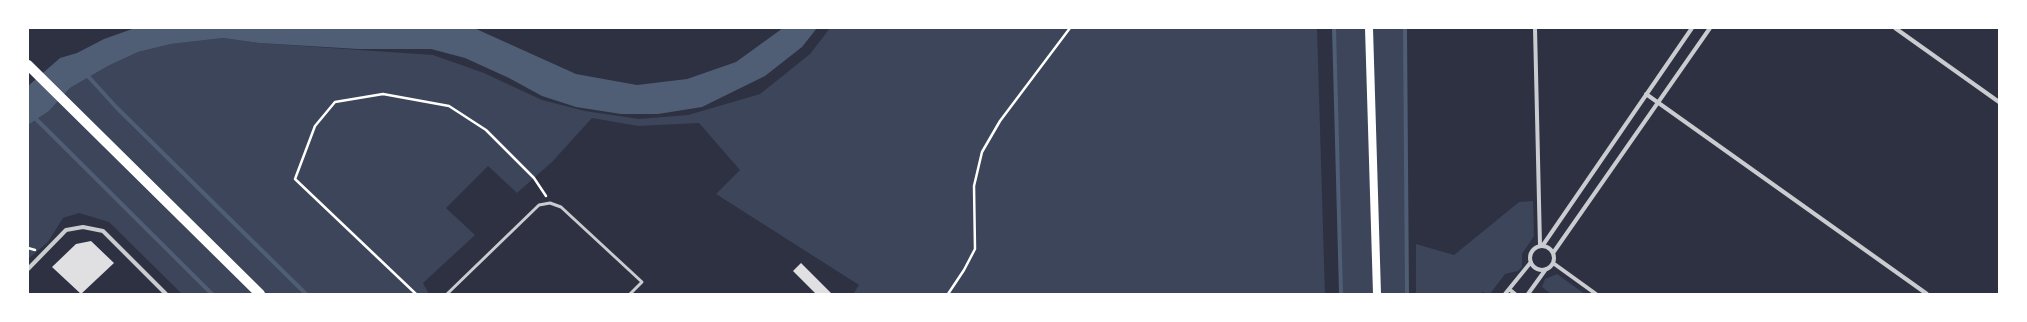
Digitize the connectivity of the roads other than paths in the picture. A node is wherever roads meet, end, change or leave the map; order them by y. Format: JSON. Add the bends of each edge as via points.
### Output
{"nodes":[{"id":1,"x":1369,"y":28,"type":"edge"},
{"id":2,"x":1535,"y":28,"type":"edge"},
{"id":3,"x":1692,"y":28,"type":"edge"},
{"id":4,"x":1710,"y":28,"type":"edge"},
{"id":5,"x":1895,"y":28,"type":"edge"},
{"id":6,"x":28,"y":65,"type":"edge"},
{"id":7,"x":1646,"y":94,"type":"junction"},
{"id":8,"x":1658,"y":102,"type":"junction"},
{"id":9,"x":1999,"y":102,"type":"edge"},
{"id":10,"x":1542,"y":246,"type":"junction"},
{"id":11,"x":1553,"y":253,"type":"junction"},
{"id":12,"x":1531,"y":262,"type":"junction"},
{"id":13,"x":1553,"y":263,"type":"junction"},
{"id":14,"x":28,"y":269,"type":"edge"},
{"id":15,"x":1546,"y":269,"type":"junction"},
{"id":16,"x":1509,"y":289,"type":"junction"},
{"id":17,"x":166,"y":294,"type":"edge"},
{"id":18,"x":260,"y":294,"type":"edge"},
{"id":19,"x":447,"y":294,"type":"edge"},
{"id":20,"x":630,"y":294,"type":"edge"},
{"id":21,"x":1377,"y":294,"type":"edge"},
{"id":22,"x":1505,"y":294,"type":"edge"},
{"id":23,"x":1514,"y":294,"type":"edge"},
{"id":24,"x":1528,"y":294,"type":"edge"},
{"id":25,"x":1596,"y":294,"type":"edge"},
{"id":26,"x":1927,"y":294,"type":"edge"}],
"edges":[{"from":1,"to":21,"type":"main road"},
{"from":2,"to":10,"type":"street"},
{"from":3,"to":7,"type":"street"},
{"from":4,"to":8,"type":"street"},
{"from":5,"to":9,"type":"street"},
{"from":6,"to":18,"type":"main road"},
{"from":7,"to":8,"type":"street"},
{"from":7,"to":10,"type":"street"},
{"from":8,"to":11,"type":"street"},
{"from":8,"to":26,"type":"street"},
{"from":10,"to":11,"type":"street","via":[[1549,248]]},
{"from":10,"to":12,"type":"street","via":[[1532,252]]},
{"from":11,"to":13,"type":"street"},
{"from":12,"to":15,"type":"street","via":[[1539,269]]},
{"from":12,"to":16,"type":"street"},
{"from":13,"to":15,"type":"street"},
{"from":13,"to":25,"type":"street"},
{"from":14,"to":17,"type":"street","via":[[66,230],[83,227],[103,231]]},
{"from":15,"to":24,"type":"street"},
{"from":16,"to":22,"type":"street"},
{"from":16,"to":23,"type":"street"},
{"from":19,"to":20,"type":"lane","via":[[539,205],[550,203],[561,207],[642,282]]}]}
